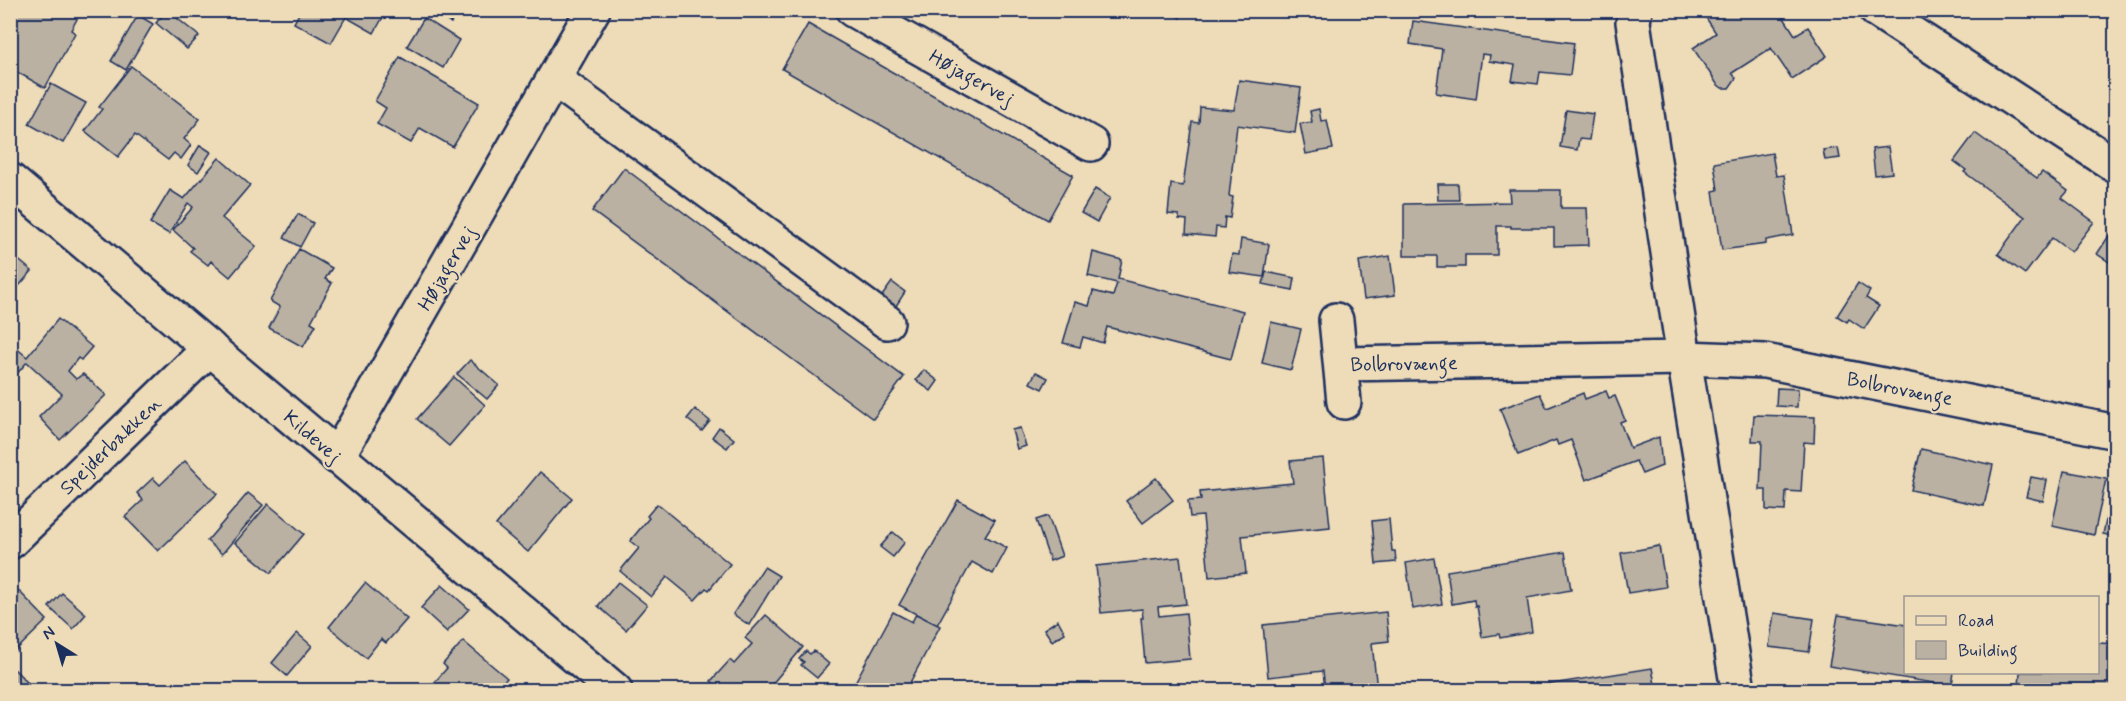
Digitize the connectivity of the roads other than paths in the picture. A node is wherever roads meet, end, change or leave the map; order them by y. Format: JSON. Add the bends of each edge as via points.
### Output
{"nodes":[{"id":1,"x":593,"y":10,"type":"edge"},
{"id":2,"x":853,"y":10,"type":"edge"},
{"id":3,"x":1635,"y":10,"type":"edge"},
{"id":4,"x":1876,"y":10,"type":"edge"},
{"id":5,"x":554,"y":79,"type":"junction"},
{"id":6,"x":1091,"y":144,"type":"dead end"},
{"id":7,"x":2115,"y":166,"type":"edge"},
{"id":8,"x":10,"y":180,"type":"edge"},
{"id":9,"x":1336,"y":320,"type":"dead end"},
{"id":10,"x":887,"y":322,"type":"dead end"},
{"id":11,"x":210,"y":348,"type":"junction"},
{"id":12,"x":1684,"y":358,"type":"junction"},
{"id":13,"x":1341,"y":364,"type":"junction"},
{"id":14,"x":1344,"y":402,"type":"dead end"},
{"id":15,"x":2115,"y":432,"type":"edge"},
{"id":16,"x":337,"y":457,"type":"junction"},
{"id":17,"x":10,"y":542,"type":"edge"},
{"id":18,"x":615,"y":690,"type":"edge"},
{"id":19,"x":1738,"y":690,"type":"edge"}],
"edges":[{"from":1,"to":5,"type":"street","name":"Højagervej"},
{"from":2,"to":6,"type":"street","name":"Højagervej"},
{"from":3,"to":12,"type":"street","via":[[1633,22]]},
{"from":4,"to":7,"type":"street"},
{"from":5,"to":10,"type":"street"},
{"from":5,"to":16,"type":"street","name":"Højagervej"},
{"from":8,"to":11,"type":"street","name":"Kildevej"},
{"from":9,"to":13,"type":"street","name":"Bolbrovænge"},
{"from":11,"to":16,"type":"street","name":"Kildevej"},
{"from":11,"to":17,"type":"street","name":"Spejderbakken"},
{"from":12,"to":13,"type":"street","name":"Bolbrovænge"},
{"from":12,"to":15,"type":"street","name":"Bolbrovænge","via":[[1765,361]]},
{"from":12,"to":19,"type":"street"},
{"from":13,"to":14,"type":"street","name":"Bolbrovænge"},
{"from":16,"to":18,"type":"street","name":"Kildevej"}]}
